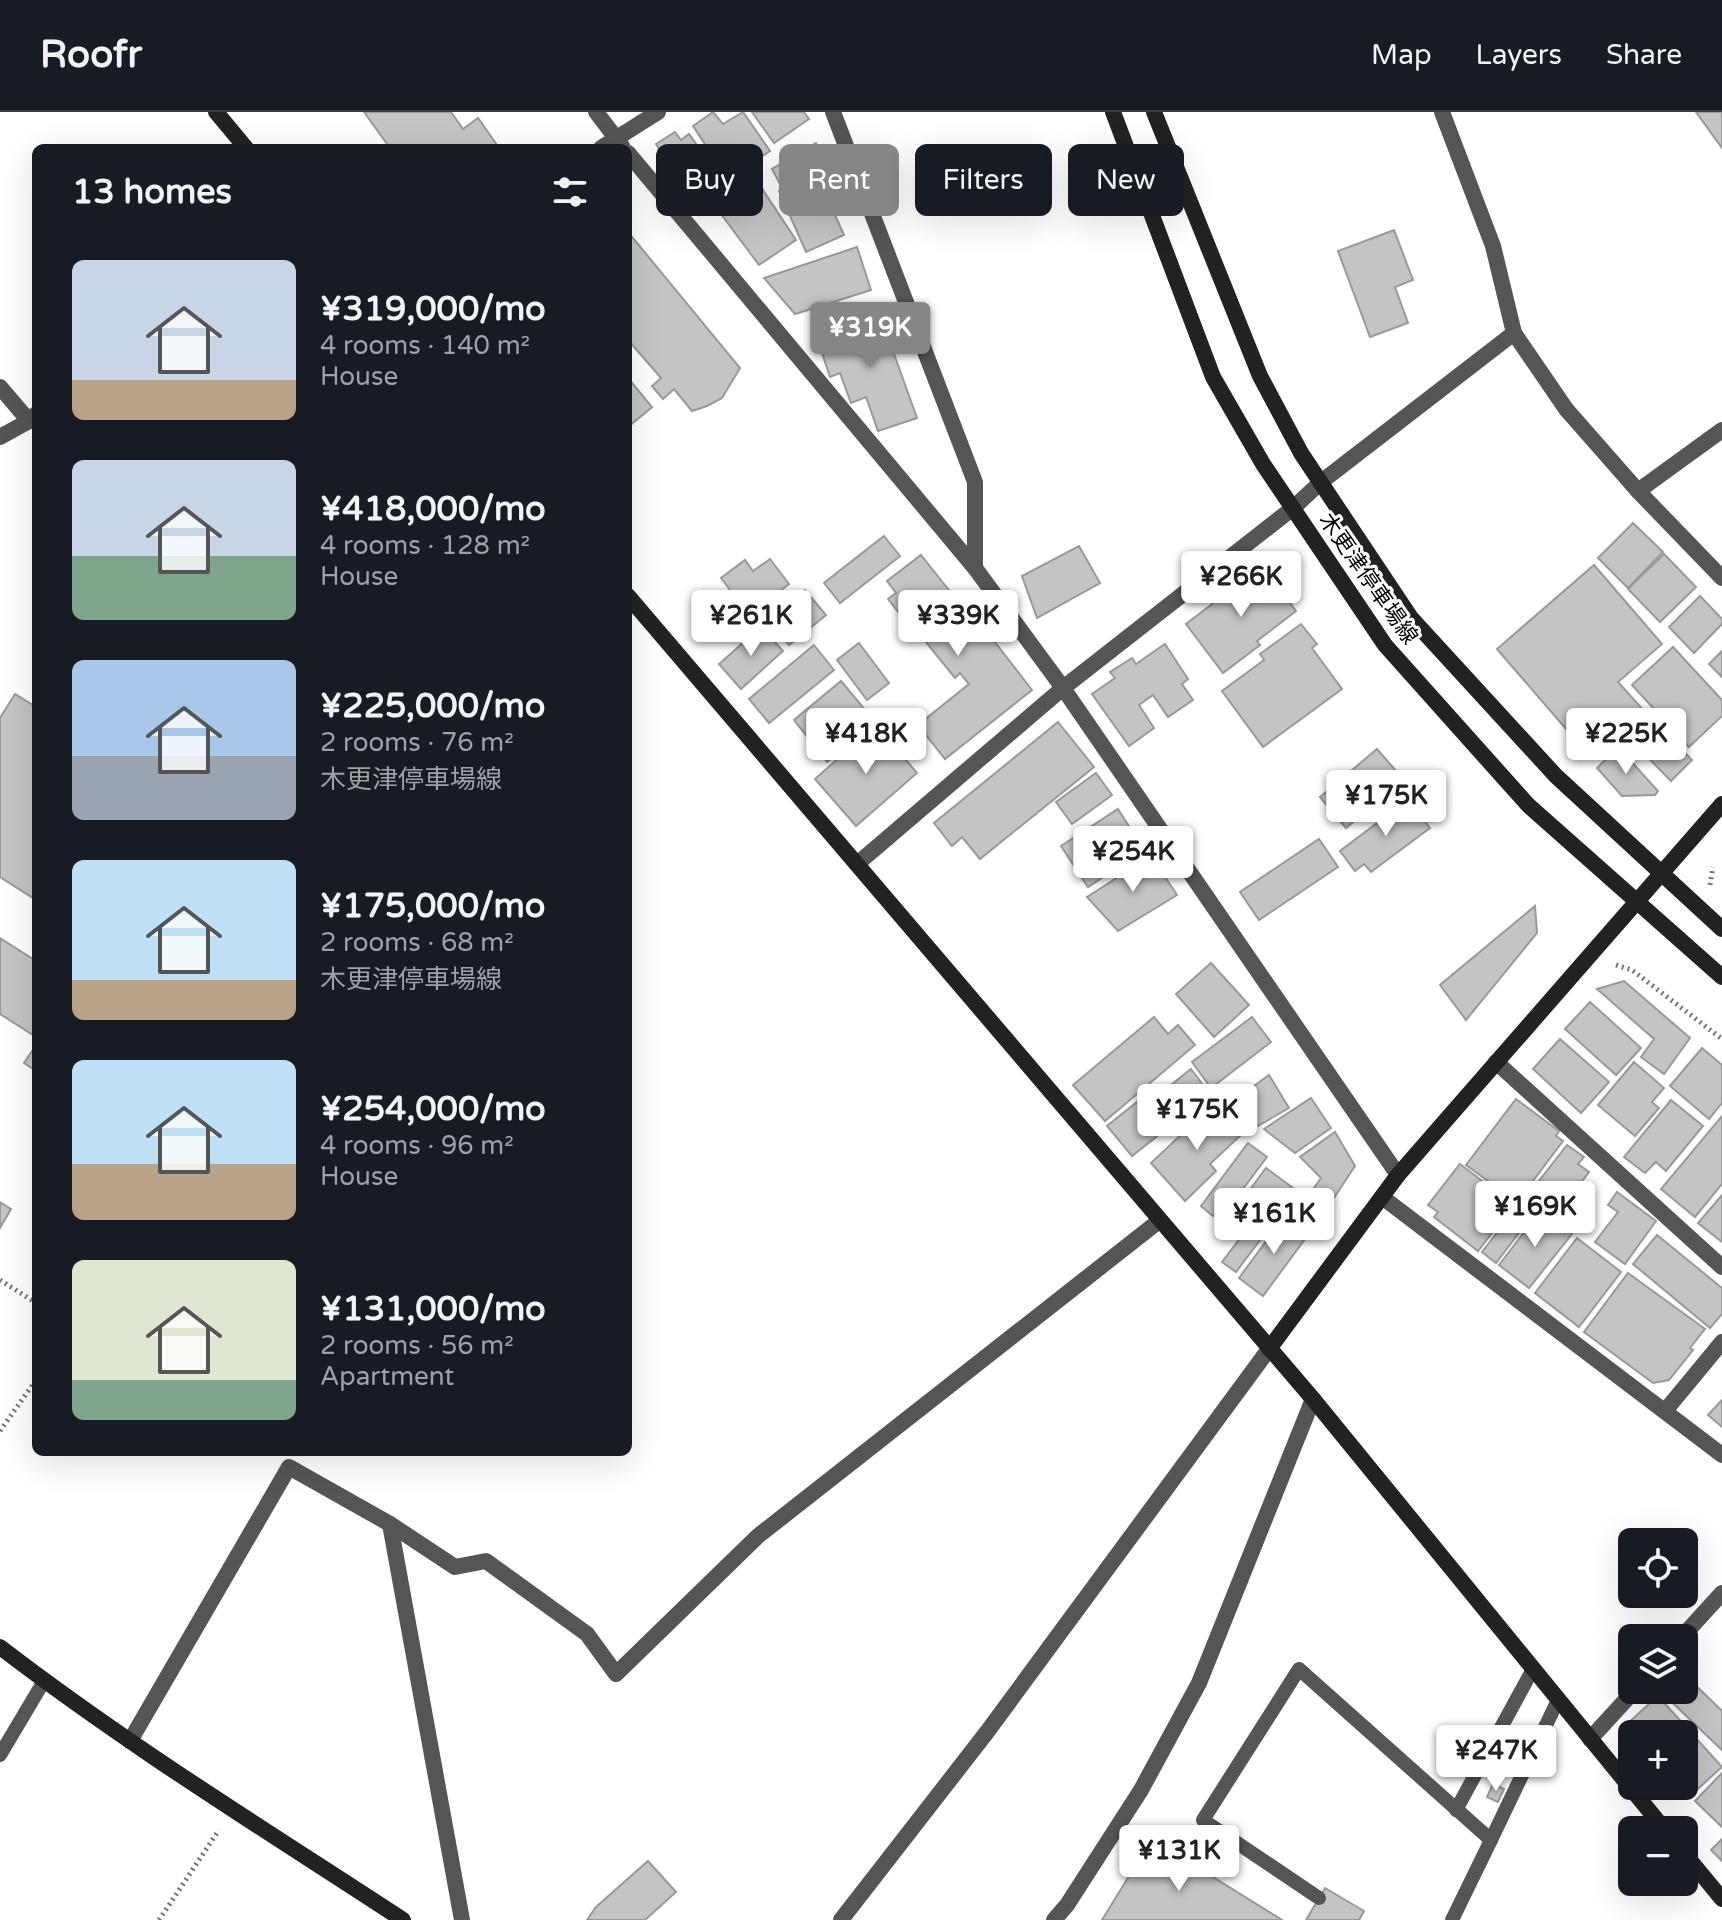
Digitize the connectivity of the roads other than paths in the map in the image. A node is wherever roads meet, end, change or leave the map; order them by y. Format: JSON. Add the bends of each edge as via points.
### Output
{"nodes":[{"id":1,"x":596,"y":112,"type":"edge"},
{"id":2,"x":658,"y":112,"type":"edge"},
{"id":3,"x":833,"y":112,"type":"edge"},
{"id":4,"x":1113,"y":112,"type":"edge"},
{"id":5,"x":1154,"y":112,"type":"edge"},
{"id":6,"x":1442,"y":112,"type":"edge"},
{"id":7,"x":219,"y":113,"type":"edge"},
{"id":8,"x":620,"y":143,"type":"edge"},
{"id":9,"x":243,"y":144,"type":"edge"},
{"id":10,"x":632,"y":158,"type":"edge"},
{"id":11,"x":1514,"y":333,"type":"junction"},
{"id":12,"x":0,"y":387,"type":"edge"},
{"id":13,"x":32,"y":417,"type":"edge"},
{"id":14,"x":1722,"y":430,"type":"edge"},
{"id":15,"x":0,"y":437,"type":"edge"},
{"id":16,"x":1321,"y":482,"type":"junction"},
{"id":17,"x":1638,"y":491,"type":"junction"},
{"id":18,"x":1293,"y":508,"type":"junction"},
{"id":19,"x":975,"y":568,"type":"junction"},
{"id":20,"x":1722,"y":578,"type":"edge"},
{"id":21,"x":632,"y":601,"type":"edge"},
{"id":22,"x":1063,"y":688,"type":"junction"},
{"id":23,"x":1722,"y":804,"type":"edge"},
{"id":24,"x":857,"y":864,"type":"junction"},
{"id":25,"x":1662,"y":873,"type":"junction"},
{"id":26,"x":1636,"y":903,"type":"junction"},
{"id":27,"x":1722,"y":929,"type":"edge"},
{"id":28,"x":1722,"y":977,"type":"edge"},
{"id":29,"x":1496,"y":1062,"type":"junction"},
{"id":30,"x":1398,"y":1175,"type":"junction"},
{"id":31,"x":1382,"y":1197,"type":"junction"},
{"id":32,"x":1159,"y":1221,"type":"junction"},
{"id":33,"x":1722,"y":1267,"type":"edge"},
{"id":34,"x":1722,"y":1342,"type":"edge"},
{"id":35,"x":1269,"y":1349,"type":"junction"},
{"id":36,"x":1313,"y":1399,"type":"junction"},
{"id":37,"x":1665,"y":1411,"type":"junction"},
{"id":38,"x":1722,"y":1455,"type":"edge"},
{"id":39,"x":390,"y":1524,"type":"junction"},
{"id":40,"x":1722,"y":1593,"type":"edge"},
{"id":41,"x":1694,"y":1624,"type":"edge"},
{"id":42,"x":0,"y":1647,"type":"edge"},
{"id":43,"x":1533,"y":1669,"type":"junction"},
{"id":44,"x":44,"y":1681,"type":"junction"},
{"id":45,"x":1558,"y":1700,"type":"junction"},
{"id":46,"x":1622,"y":1704,"type":"edge"},
{"id":47,"x":1590,"y":1739,"type":"junction"},
{"id":48,"x":130,"y":1741,"type":"junction"},
{"id":49,"x":0,"y":1755,"type":"edge"},
{"id":50,"x":1456,"y":1810,"type":"junction"},
{"id":51,"x":1653,"y":1816,"type":"edge"},
{"id":52,"x":1491,"y":1840,"type":"junction"},
{"id":53,"x":1698,"y":1870,"type":"edge"},
{"id":54,"x":1319,"y":1898,"type":"dead end"},
{"id":55,"x":1722,"y":1899,"type":"edge"},
{"id":56,"x":403,"y":1920,"type":"edge"},
{"id":57,"x":462,"y":1920,"type":"edge"},
{"id":58,"x":841,"y":1920,"type":"edge"},
{"id":59,"x":1054,"y":1920,"type":"edge"},
{"id":60,"x":1452,"y":1920,"type":"edge"}],
"edges":[{"from":1,"to":8,"type":"street"},
{"from":2,"to":8,"type":"street"},
{"from":3,"to":19,"type":"street","via":[[975,482]]},
{"from":4,"to":18,"type":"street","name":"木更津停車場線","via":[[1213,377]]},
{"from":5,"to":16,"type":"street","name":"木更津停車場線","via":[[1260,376]]},
{"from":6,"to":11,"type":"street","via":[[1493,246]]},
{"from":7,"to":9,"type":"street"},
{"from":10,"to":19,"type":"street"},
{"from":11,"to":16,"type":"street"},
{"from":11,"to":17,"type":"street","via":[[1566,409]]},
{"from":12,"to":13,"type":"street"},
{"from":13,"to":15,"type":"street"},
{"from":14,"to":17,"type":"street"},
{"from":16,"to":18,"type":"street"},
{"from":16,"to":25,"type":"street","name":"木更津停車場線","via":[[1411,618],[1556,776]]},
{"from":17,"to":20,"type":"street"},
{"from":18,"to":22,"type":"street"},
{"from":18,"to":26,"type":"street","name":"木更津停車場線","via":[[1385,645],[1528,805]]},
{"from":19,"to":22,"type":"street"},
{"from":21,"to":24,"type":"street"},
{"from":22,"to":24,"type":"street"},
{"from":22,"to":30,"type":"street"},
{"from":23,"to":25,"type":"street"},
{"from":24,"to":32,"type":"street"},
{"from":25,"to":26,"type":"street"},
{"from":25,"to":27,"type":"street","name":"木更津停車場線"},
{"from":26,"to":28,"type":"street","name":"木更津停車場線"},
{"from":26,"to":29,"type":"street"},
{"from":29,"to":30,"type":"street"},
{"from":29,"to":33,"type":"street"},
{"from":30,"to":31,"type":"street"},
{"from":31,"to":35,"type":"street"},
{"from":31,"to":37,"type":"street"},
{"from":32,"to":35,"type":"street"},
{"from":32,"to":39,"type":"street","via":[[758,1536],[616,1674],[587,1634],[486,1561],[455,1567]]},
{"from":34,"to":37,"type":"street"},
{"from":35,"to":36,"type":"street"},
{"from":35,"to":58,"type":"street","via":[[987,1732]]},
{"from":36,"to":43,"type":"street"},
{"from":36,"to":59,"type":"street","via":[[1199,1683],[1141,1790]]},
{"from":37,"to":38,"type":"street"},
{"from":39,"to":48,"type":"street","via":[[289,1467]]},
{"from":39,"to":57,"type":"street"},
{"from":40,"to":41,"type":"street"},
{"from":42,"to":44,"type":"street"},
{"from":43,"to":45,"type":"street"},
{"from":43,"to":50,"type":"lane"},
{"from":44,"to":48,"type":"street"},
{"from":44,"to":49,"type":"lane"},
{"from":45,"to":47,"type":"street"},
{"from":45,"to":52,"type":"lane"},
{"from":46,"to":47,"type":"street"},
{"from":47,"to":51,"type":"street"},
{"from":48,"to":56,"type":"street"},
{"from":50,"to":52,"type":"lane"},
{"from":50,"to":54,"type":"lane","via":[[1299,1669],[1203,1820]]},
{"from":52,"to":60,"type":"lane"},
{"from":53,"to":55,"type":"street"}]}
